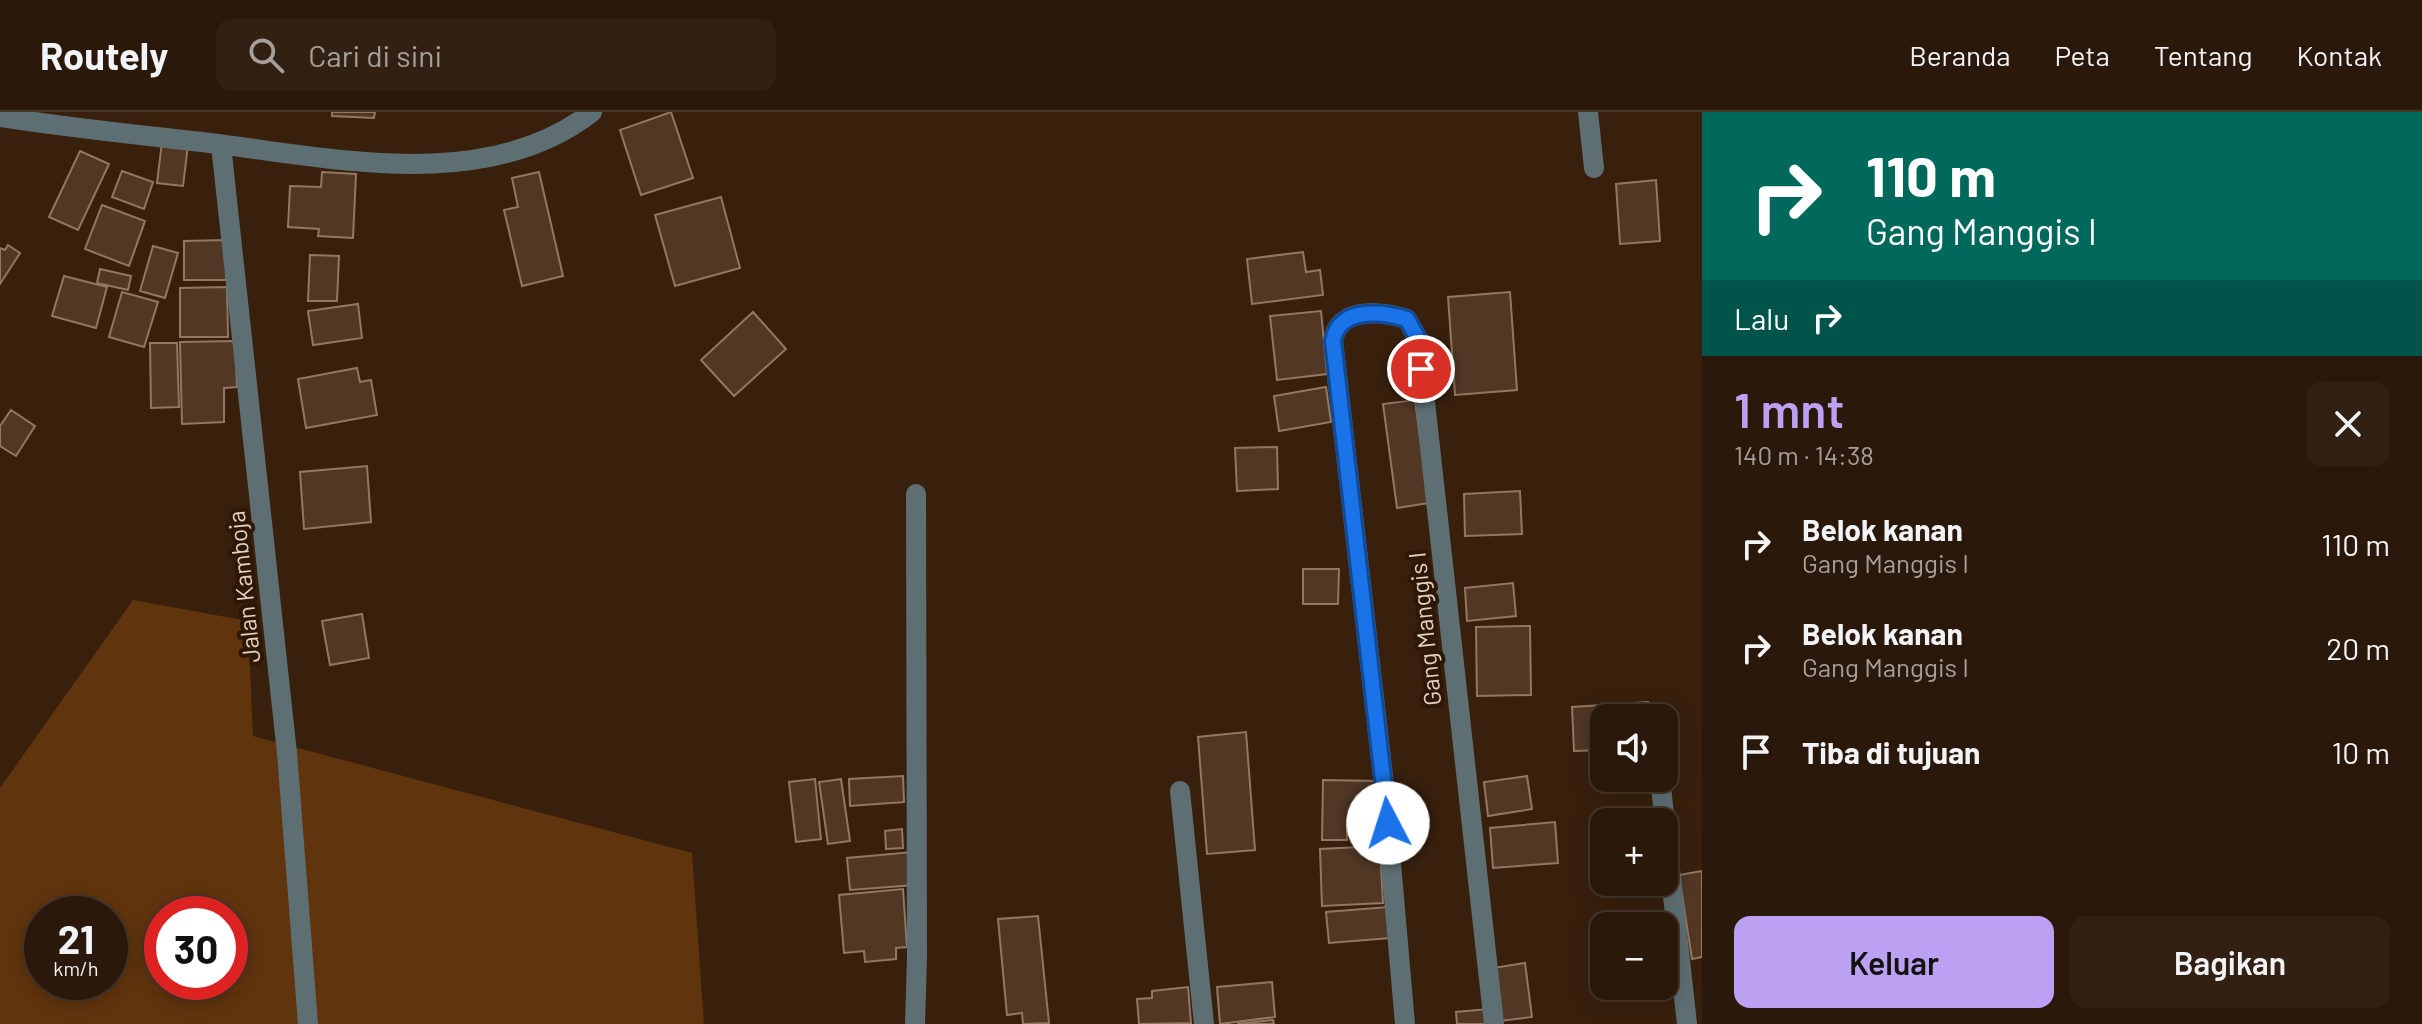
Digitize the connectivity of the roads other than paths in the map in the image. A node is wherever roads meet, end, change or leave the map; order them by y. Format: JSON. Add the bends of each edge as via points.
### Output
{"nodes":[{"id":1,"x":592,"y":112,"type":"edge"},
{"id":2,"x":1588,"y":112,"type":"edge"},
{"id":3,"x":0,"y":117,"type":"edge"},
{"id":4,"x":221,"y":145,"type":"junction"},
{"id":5,"x":1594,"y":168,"type":"dead end"},
{"id":6,"x":916,"y":494,"type":"dead end"},
{"id":7,"x":1180,"y":791,"type":"dead end"},
{"id":8,"x":1662,"y":792,"type":"edge"},
{"id":9,"x":308,"y":1024,"type":"edge"},
{"id":10,"x":915,"y":1024,"type":"edge"},
{"id":11,"x":1204,"y":1024,"type":"edge"},
{"id":12,"x":1405,"y":1024,"type":"edge"},
{"id":13,"x":1494,"y":1024,"type":"edge"},
{"id":14,"x":1687,"y":1024,"type":"edge"}],
"edges":[{"from":1,"to":4,"type":"street","via":[[530,146],[481,159],[391,164]]},
{"from":2,"to":5,"type":"street"},
{"from":3,"to":4,"type":"street"},
{"from":4,"to":9,"type":"street","name":"Jalan Kamboja","via":[[287,753]]},
{"from":6,"to":10,"type":"street"},
{"from":7,"to":11,"type":"street"},
{"from":8,"to":14,"type":"street"},
{"from":12,"to":13,"type":"street","name":"Gang Manggis I","via":[[1384,779],[1333,341],[1348,317],[1385,312],[1407,319],[1418,339]]}]}
